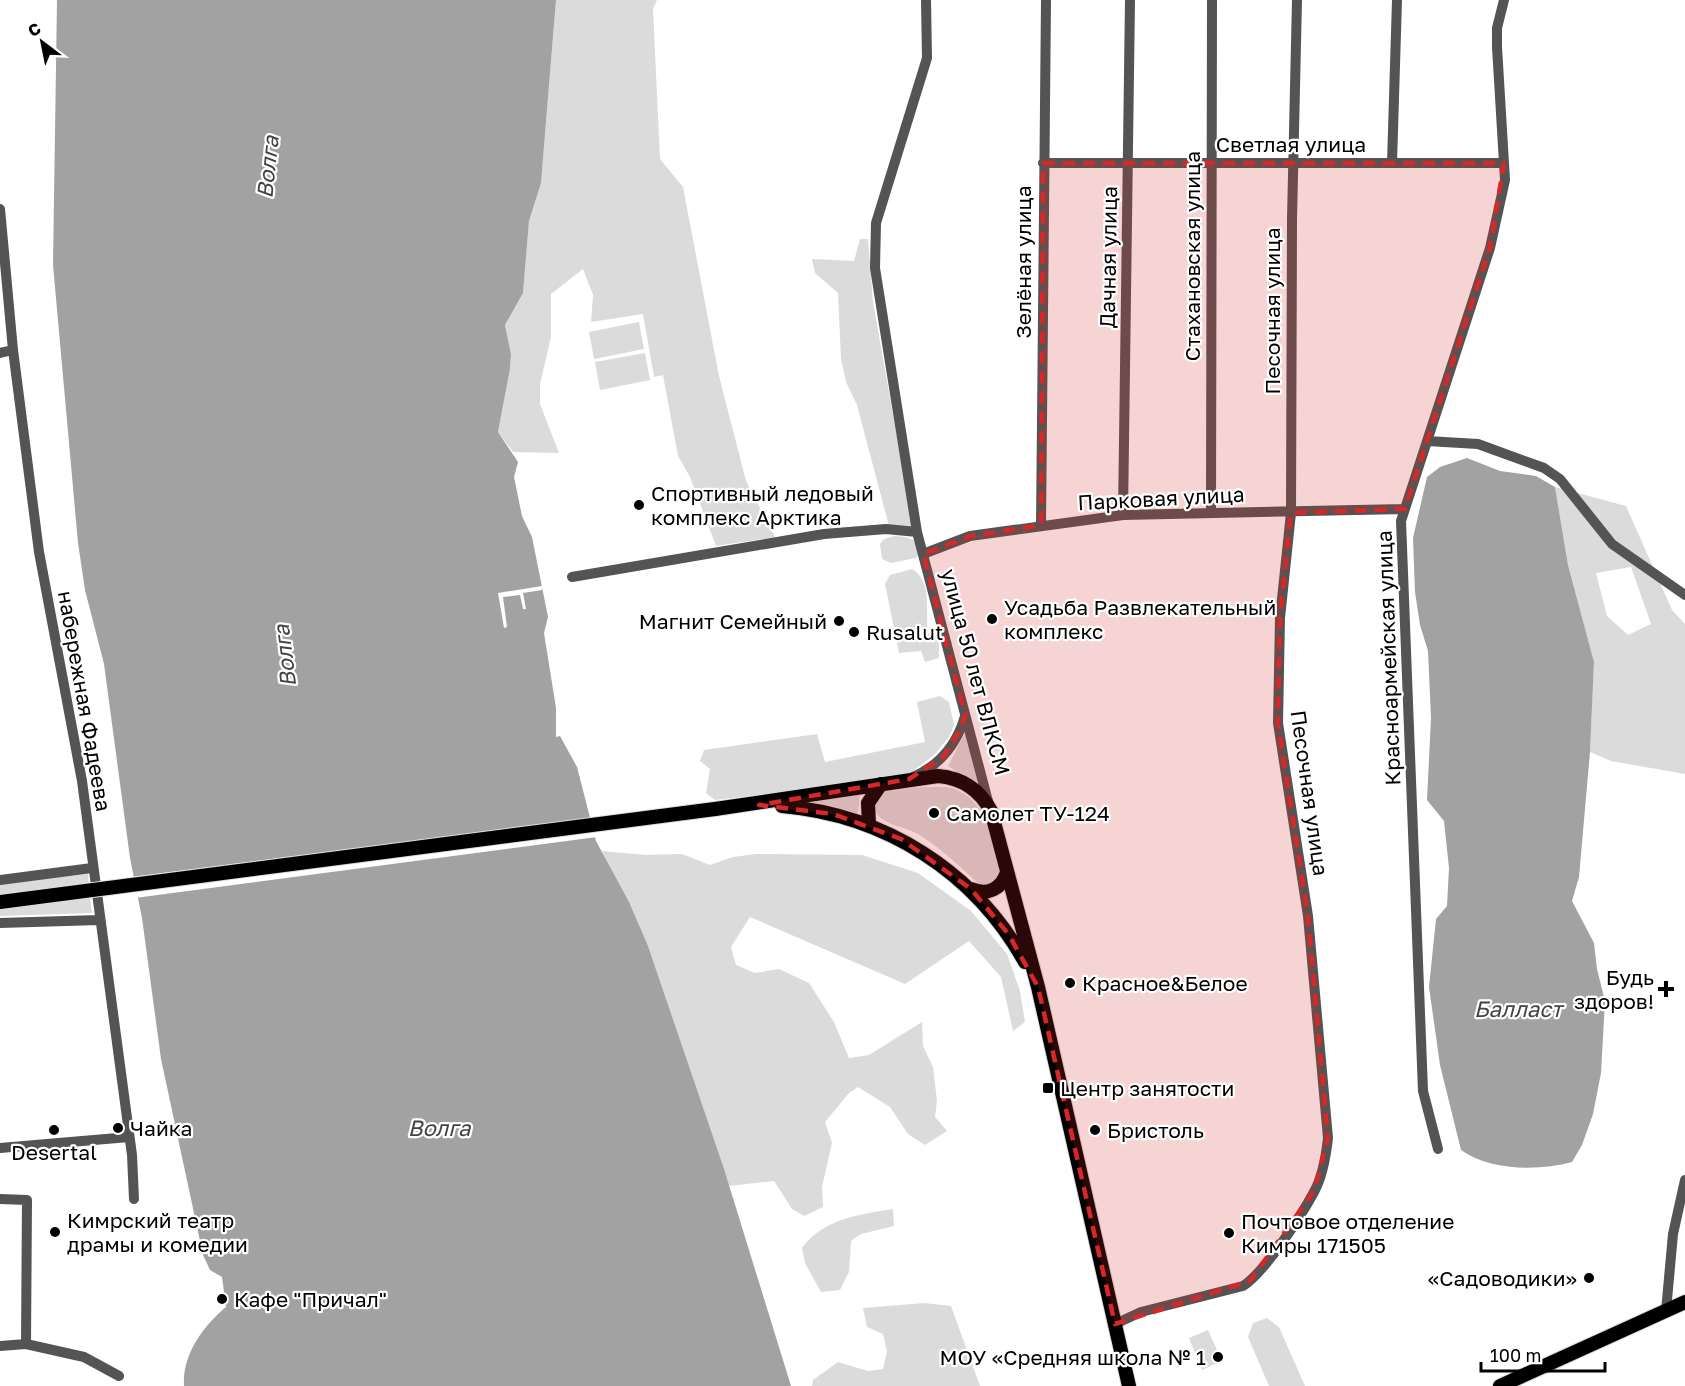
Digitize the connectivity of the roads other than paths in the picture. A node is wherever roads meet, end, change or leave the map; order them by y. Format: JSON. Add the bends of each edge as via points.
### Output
{"nodes":[{"id":1,"x":926,"y":0,"type":"edge"},
{"id":2,"x":1046,"y":0,"type":"edge"},
{"id":3,"x":1130,"y":0,"type":"edge"},
{"id":4,"x":1212,"y":0,"type":"edge"},
{"id":5,"x":1297,"y":0,"type":"edge"},
{"id":6,"x":1397,"y":0,"type":"edge"},
{"id":7,"x":1504,"y":0,"type":"edge"},
{"id":8,"x":1043,"y":163,"type":"junction"},
{"id":9,"x":1130,"y":163,"type":"junction"},
{"id":10,"x":1212,"y":163,"type":"junction"},
{"id":11,"x":1293,"y":163,"type":"junction"},
{"id":12,"x":1392,"y":163,"type":"junction"},
{"id":13,"x":1504,"y":163,"type":"junction"},
{"id":14,"x":0,"y":209,"type":"edge"},
{"id":15,"x":13,"y":350,"type":"junction"},
{"id":16,"x":0,"y":353,"type":"edge"},
{"id":17,"x":1427,"y":441,"type":"junction"},
{"id":18,"x":1405,"y":509,"type":"junction"},
{"id":19,"x":1211,"y":513,"type":"junction"},
{"id":20,"x":1291,"y":513,"type":"junction"},
{"id":21,"x":1123,"y":515,"type":"junction"},
{"id":22,"x":1041,"y":525,"type":"junction"},
{"id":23,"x":917,"y":532,"type":"junction"},
{"id":24,"x":923,"y":554,"type":"junction"},
{"id":25,"x":572,"y":577,"type":"dead end"},
{"id":26,"x":1685,"y":595,"type":"edge"},
{"id":27,"x":965,"y":716,"type":"junction"},
{"id":28,"x":909,"y":779,"type":"junction"},
{"id":29,"x":881,"y":784,"type":"junction"},
{"id":30,"x":759,"y":805,"type":"junction"},
{"id":31,"x":991,"y":811,"type":"junction"},
{"id":32,"x":869,"y":825,"type":"junction"},
{"id":33,"x":92,"y":868,"type":"junction"},
{"id":34,"x":1007,"y":872,"type":"junction"},
{"id":35,"x":0,"y":880,"type":"edge"},
{"id":36,"x":971,"y":889,"type":"junction"},
{"id":37,"x":0,"y":902,"type":"edge"},
{"id":38,"x":99,"y":920,"type":"junction"},
{"id":39,"x":0,"y":923,"type":"edge"},
{"id":40,"x":1038,"y":987,"type":"junction"},
{"id":41,"x":129,"y":1137,"type":"junction"},
{"id":42,"x":0,"y":1148,"type":"edge"},
{"id":43,"x":1438,"y":1149,"type":"dead end"},
{"id":44,"x":1685,"y":1180,"type":"edge"},
{"id":45,"x":0,"y":1199,"type":"edge"},
{"id":46,"x":134,"y":1199,"type":"dead end"},
{"id":47,"x":1685,"y":1302,"type":"edge"},
{"id":48,"x":1666,"y":1311,"type":"junction"},
{"id":49,"x":1115,"y":1324,"type":"junction"},
{"id":50,"x":26,"y":1344,"type":"junction"},
{"id":51,"x":0,"y":1346,"type":"edge"},
{"id":52,"x":119,"y":1376,"type":"dead end"},
{"id":53,"x":1129,"y":1386,"type":"edge"},
{"id":54,"x":1500,"y":1386,"type":"edge"}],
"edges":[{"from":1,"to":23,"type":"street","name":"улица 50 лет ВЛКСМ","via":[[927,58],[876,223],[875,268]]},
{"from":2,"to":8,"type":"street","name":"Зелёная улица"},
{"from":3,"to":9,"type":"street","name":"Дачная улица"},
{"from":4,"to":10,"type":"street","name":"Стахановская улица"},
{"from":5,"to":11,"type":"street","name":"Песочная улица"},
{"from":6,"to":12,"type":"street"},
{"from":7,"to":13,"type":"street","name":"Красноармейская улица","via":[[1497,28]]},
{"from":8,"to":9,"type":"street","name":"Светлая улица"},
{"from":8,"to":22,"type":"street","name":"Зелёная улица"},
{"from":9,"to":10,"type":"street","name":"Светлая улица"},
{"from":9,"to":21,"type":"street","name":"Дачная улица"},
{"from":10,"to":11,"type":"street","name":"Светлая улица"},
{"from":10,"to":19,"type":"street","name":"Стахановская улица"},
{"from":11,"to":12,"type":"street","name":"Светлая улица"},
{"from":11,"to":20,"type":"street","name":"Песочная улица"},
{"from":12,"to":13,"type":"street","name":"Светлая улица"},
{"from":13,"to":17,"type":"street","name":"Красноармейская улица","via":[[1505,180],[1490,248]]},
{"from":14,"to":15,"type":"street","name":"набережная Фадеева"},
{"from":15,"to":16,"type":"street"},
{"from":15,"to":33,"type":"street","name":"набережная Фадеева","via":[[39,552],[82,781]]},
{"from":17,"to":18,"type":"street","name":"Красноармейская улица"},
{"from":17,"to":26,"type":"street","via":[[1478,444],[1544,468],[1560,480],[1612,544]]},
{"from":18,"to":20,"type":"street","name":"Парковая улица"},
{"from":18,"to":43,"type":"street","name":"Красноармейская улица","via":[[1401,521],[1423,1091]]},
{"from":19,"to":20,"type":"street","name":"Парковая улица"},
{"from":19,"to":21,"type":"street","name":"Парковая улица"},
{"from":20,"to":49,"type":"street","name":"Песочная улица","via":[[1280,618],[1278,723],[1308,916],[1328,1138],[1326,1159],[1314,1191],[1250,1281],[1141,1312]]},
{"from":21,"to":22,"type":"street","name":"Парковая улица"},
{"from":22,"to":24,"type":"street","name":"Парковая улица","via":[[970,536]]},
{"from":23,"to":24,"type":"street","name":"улица 50 лет ВЛКСМ"},
{"from":23,"to":25,"type":"street","via":[[885,529],[831,534]]},
{"from":24,"to":27,"type":"street","name":"улица 50 лет ВЛКСМ"},
{"from":27,"to":28,"type":"street","via":[[955,741],[943,757]]},
{"from":27,"to":31,"type":"street","name":"улица 50 лет ВЛКСМ"},
{"from":28,"to":29,"type":"main road"},
{"from":28,"to":31,"type":"main road","via":[[955,779],[976,791]]},
{"from":29,"to":30,"type":"main road"},
{"from":29,"to":32,"type":"main road","via":[[868,803]]},
{"from":30,"to":32,"type":"main road","via":[[815,810]]},
{"from":30,"to":37,"type":"main road","bridge":true},
{"from":31,"to":34,"type":"main road","name":"улица 50 лет ВЛКСМ"},
{"from":32,"to":36,"type":"main road","via":[[930,856]]},
{"from":33,"to":35,"type":"street"},
{"from":33,"to":38,"type":"street","name":"набережная Фадеева"},
{"from":34,"to":36,"type":"main road","via":[[993,890]]},
{"from":34,"to":40,"type":"main road","name":"улица 50 лет ВЛКСМ"},
{"from":36,"to":40,"type":"main road","via":[[1009,935]]},
{"from":38,"to":39,"type":"street"},
{"from":38,"to":41,"type":"street","name":"набережная Фадеева"},
{"from":40,"to":49,"type":"main road","name":"улица 50 лет ВЛКСМ"},
{"from":41,"to":42,"type":"street"},
{"from":41,"to":46,"type":"street","name":"набережная Фадеева"},
{"from":44,"to":48,"type":"street","via":[[1673,1234]]},
{"from":45,"to":50,"type":"street","via":[[27,1200]]},
{"from":47,"to":48,"type":"main road"},
{"from":48,"to":54,"type":"main road"},
{"from":49,"to":53,"type":"main road","name":"улица 50 лет ВЛКСМ"},
{"from":50,"to":51,"type":"street"},
{"from":50,"to":52,"type":"street","via":[[84,1356]]}]}
